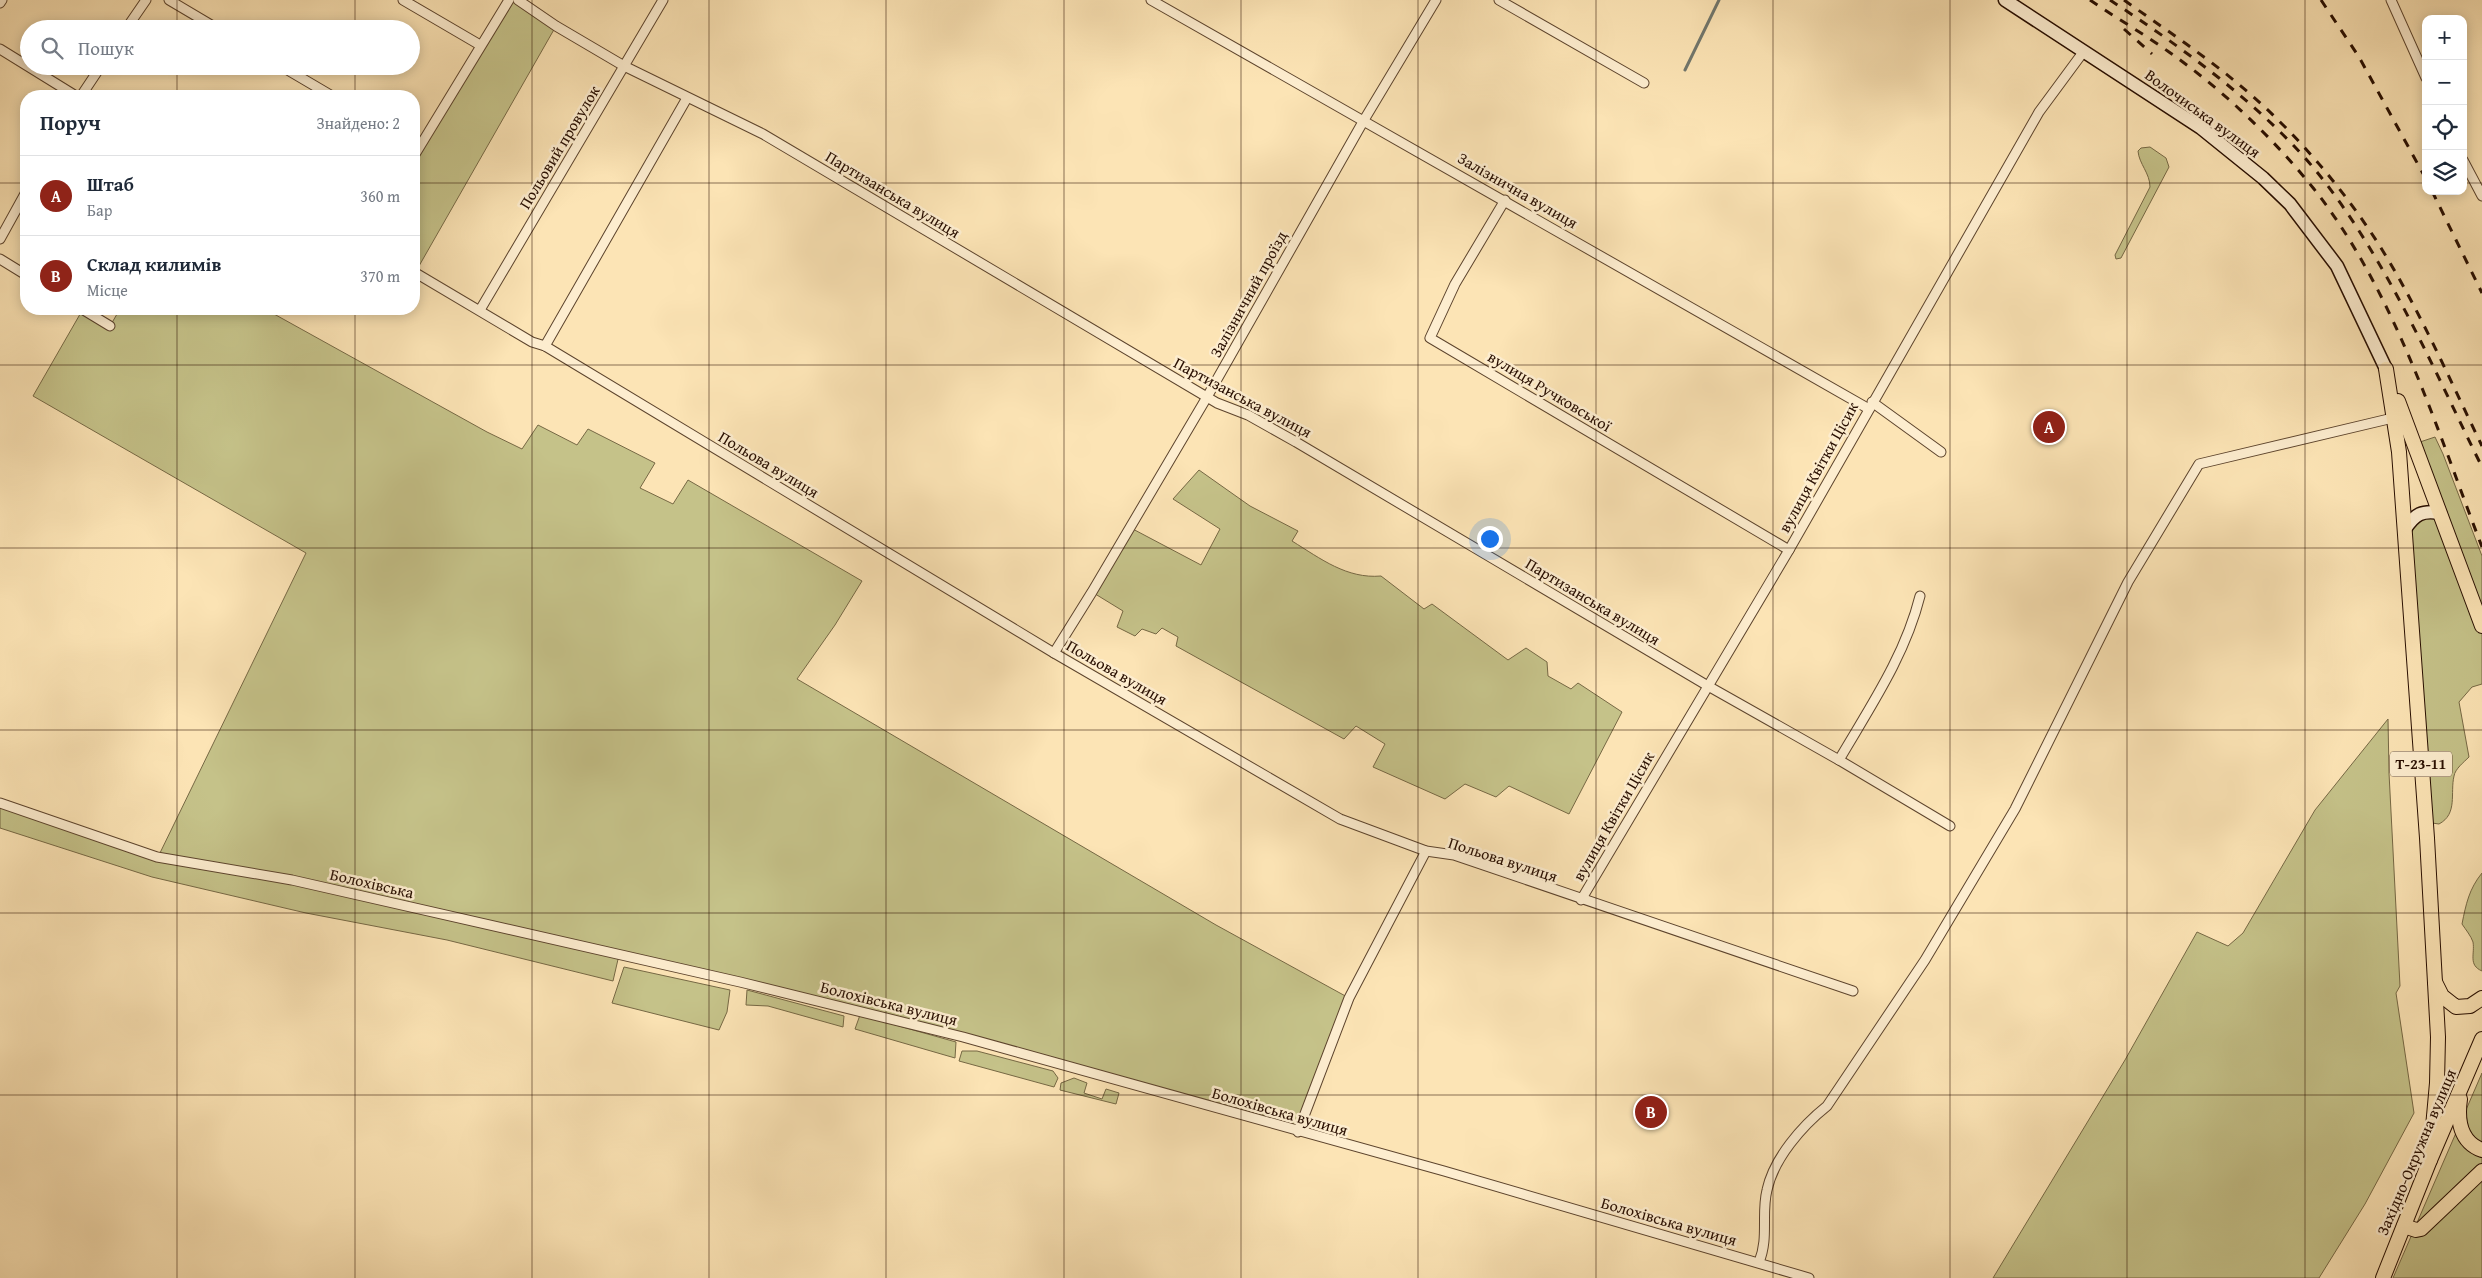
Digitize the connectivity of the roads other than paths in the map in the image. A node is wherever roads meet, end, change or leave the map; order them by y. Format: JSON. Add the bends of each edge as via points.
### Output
{"nodes":[{"id":1,"x":146,"y":0,"type":"edge"},
{"id":2,"x":169,"y":0,"type":"edge"},
{"id":3,"x":403,"y":0,"type":"edge"},
{"id":4,"x":509,"y":0,"type":"edge"},
{"id":5,"x":518,"y":0,"type":"edge"},
{"id":6,"x":663,"y":0,"type":"edge"},
{"id":7,"x":1151,"y":0,"type":"edge"},
{"id":8,"x":1436,"y":0,"type":"edge"},
{"id":9,"x":1499,"y":0,"type":"edge"},
{"id":10,"x":2005,"y":0,"type":"edge"},
{"id":11,"x":2391,"y":0,"type":"edge"},
{"id":12,"x":132,"y":20,"type":"edge"},
{"id":13,"x":203,"y":20,"type":"edge"},
{"id":14,"x":480,"y":45,"type":"junction"},
{"id":15,"x":0,"y":49,"type":"edge"},
{"id":16,"x":2084,"y":51,"type":"junction"},
{"id":17,"x":20,"y":61,"type":"edge"},
{"id":18,"x":624,"y":66,"type":"junction"},
{"id":19,"x":2422,"y":69,"type":"edge"},
{"id":20,"x":42,"y":75,"type":"edge"},
{"id":21,"x":95,"y":75,"type":"edge"},
{"id":22,"x":296,"y":75,"type":"edge"},
{"id":23,"x":1644,"y":83,"type":"dead end"},
{"id":24,"x":66,"y":90,"type":"edge"},
{"id":25,"x":85,"y":90,"type":"edge"},
{"id":26,"x":322,"y":90,"type":"edge"},
{"id":27,"x":687,"y":98,"type":"junction"},
{"id":28,"x":1364,"y":120,"type":"junction"},
{"id":29,"x":420,"y":142,"type":"edge"},
{"id":30,"x":2467,"y":168,"type":"edge"},
{"id":31,"x":2482,"y":196,"type":"edge"},
{"id":32,"x":1505,"y":200,"type":"junction"},
{"id":33,"x":20,"y":203,"type":"edge"},
{"id":34,"x":0,"y":238,"type":"edge"},
{"id":35,"x":0,"y":259,"type":"edge"},
{"id":36,"x":20,"y":271,"type":"edge"},
{"id":37,"x":420,"y":275,"type":"edge"},
{"id":38,"x":480,"y":310,"type":"junction"},
{"id":39,"x":92,"y":315,"type":"edge"},
{"id":40,"x":110,"y":326,"type":"dead end"},
{"id":41,"x":545,"y":346,"type":"junction"},
{"id":42,"x":2386,"y":370,"type":"joint"},
{"id":43,"x":1207,"y":397,"type":"junction"},
{"id":44,"x":1870,"y":406,"type":"junction"},
{"id":45,"x":2399,"y":416,"type":"junction"},
{"id":46,"x":1941,"y":452,"type":"dead end"},
{"id":47,"x":2440,"y":513,"type":"junction"},
{"id":48,"x":2405,"y":529,"type":"junction"},
{"id":49,"x":1789,"y":550,"type":"junction"},
{"id":50,"x":1920,"y":596,"type":"dead end"},
{"id":51,"x":2482,"y":626,"type":"edge"},
{"id":52,"x":1054,"y":652,"type":"junction"},
{"id":53,"x":1708,"y":686,"type":"junction"},
{"id":54,"x":1839,"y":760,"type":"junction"},
{"id":55,"x":0,"y":803,"type":"edge"},
{"id":56,"x":1950,"y":826,"type":"dead end"},
{"id":57,"x":1426,"y":852,"type":"junction"},
{"id":58,"x":1582,"y":900,"type":"junction"},
{"id":59,"x":2432,"y":960,"type":"junction"},
{"id":60,"x":740,"y":982,"type":"joint"},
{"id":61,"x":1853,"y":991,"type":"dead end"},
{"id":62,"x":2482,"y":998,"type":"edge"},
{"id":63,"x":2482,"y":1039,"type":"edge"},
{"id":64,"x":2464,"y":1081,"type":"junction"},
{"id":65,"x":1298,"y":1132,"type":"junction"},
{"id":66,"x":2482,"y":1150,"type":"edge"},
{"id":67,"x":2430,"y":1160,"type":"junction"},
{"id":68,"x":2482,"y":1172,"type":"edge"},
{"id":69,"x":2404,"y":1226,"type":"junction"},
{"id":70,"x":1759,"y":1262,"type":"junction"},
{"id":71,"x":1809,"y":1278,"type":"edge"},
{"id":72,"x":2383,"y":1278,"type":"edge"}],
"edges":[{"from":1,"to":12,"type":"street"},
{"from":2,"to":13,"type":"street"},
{"from":3,"to":14,"type":"street"},
{"from":4,"to":14,"type":"street"},
{"from":5,"to":18,"type":"street","name":"Партизанська вулиця"},
{"from":6,"to":18,"type":"street","name":"Польовий провулок"},
{"from":7,"to":28,"type":"street","name":"Залізнична вулиця"},
{"from":8,"to":28,"type":"street","name":"Залізничний проїзд"},
{"from":9,"to":23,"type":"street"},
{"from":10,"to":16,"type":"main road","name":"Волочиська вулиця","number":"Т-23-11"},
{"from":11,"to":19,"type":"street"},
{"from":14,"to":29,"type":"street"},
{"from":15,"to":17,"type":"street"},
{"from":16,"to":42,"type":"main road","name":"Волочиська вулиця","number":"Т-23-11","via":[[2201,128],[2290,204],[2337,266]]},
{"from":16,"to":44,"type":"street","name":"вулиця Квітки Цісик","via":[[2039,112]]},
{"from":18,"to":27,"type":"street","name":"Партизанська вулиця"},
{"from":18,"to":38,"type":"street","name":"Польовий провулок"},
{"from":20,"to":24,"type":"street"},
{"from":21,"to":25,"type":"street"},
{"from":22,"to":26,"type":"street"},
{"from":27,"to":41,"type":"street"},
{"from":27,"to":43,"type":"street","name":"Партизанська вулиця","via":[[763,134]]},
{"from":28,"to":32,"type":"street","name":"Залізнична вулиця"},
{"from":28,"to":43,"type":"street","name":"Залізничний проїзд"},
{"from":30,"to":31,"type":"street"},
{"from":32,"to":44,"type":"street","name":"Залізнична вулиця"},
{"from":32,"to":49,"type":"street","name":"вулиця Ручковської","via":[[1456,284],[1430,338]]},
{"from":33,"to":34,"type":"street"},
{"from":35,"to":36,"type":"street"},
{"from":37,"to":38,"type":"street","name":"Польова вулиця"},
{"from":38,"to":41,"type":"street","name":"Польова вулиця","via":[[532,342]]},
{"from":39,"to":40,"type":"street"},
{"from":41,"to":52,"type":"street","name":"Польова вулиця"},
{"from":42,"to":45,"type":"main road","number":"Т-23-11"},
{"from":43,"to":52,"type":"street","name":"Залізничний проїзд"},
{"from":43,"to":53,"type":"street","name":"Партизанська вулиця","via":[[1296,442]]},
{"from":44,"to":46,"type":"street","name":"Залізнична вулиця"},
{"from":44,"to":49,"type":"street","name":"вулиця Квітки Цісик"},
{"from":45,"to":47,"type":"main road","number":"Т-23-11"},
{"from":45,"to":48,"type":"main road","number":"Т-23-11"},
{"from":45,"to":70,"type":"street","via":[[2199,464],[2128,582],[2015,809],[1925,960],[1827,1106],[1784,1150],[1767,1190],[1765,1249]]},
{"from":47,"to":48,"type":"main road","via":[[2425,511],[2414,516]]},
{"from":47,"to":51,"type":"main road","number":"Т-23-11"},
{"from":48,"to":59,"type":"main road","number":"Т-23-11"},
{"from":49,"to":53,"type":"street","name":"вулиця Квітки Цісик"},
{"from":50,"to":54,"type":"street","via":[[1899,654],[1876,700]]},
{"from":52,"to":57,"type":"street","name":"Польова вулиця","via":[[1340,819]]},
{"from":53,"to":54,"type":"street","name":"Партизанська вулиця"},
{"from":53,"to":58,"type":"street","name":"вулиця Квітки Цісик"},
{"from":54,"to":56,"type":"street","name":"Партизанська вулиця"},
{"from":55,"to":60,"type":"street","name":"Болохівська","via":[[158,857],[292,880]]},
{"from":57,"to":58,"type":"street","name":"Польова вулиця","via":[[1454,855]]},
{"from":57,"to":65,"type":"street","via":[[1349,998]]},
{"from":58,"to":61,"type":"street","name":"Польова вулиця"},
{"from":59,"to":62,"type":"main road","via":[[2436,986],[2442,996],[2456,1007],[2470,1006]]},
{"from":59,"to":67,"type":"main road","number":"Т-23-11","via":[[2438,1055]]},
{"from":60,"to":65,"type":"street","name":"Болохівська вулиця","via":[[954,1034]]},
{"from":63,"to":64,"type":"main road","name":"Західно-Окружна вулиця"},
{"from":64,"to":66,"type":"main road","via":[[2459,1118],[2461,1130],[2472,1144]]},
{"from":64,"to":67,"type":"main road","name":"Західно-Окружна вулиця"},
{"from":65,"to":70,"type":"street","name":"Болохівська вулиця"},
{"from":67,"to":69,"type":"main road","name":"Західно-Окружна вулиця","number":"Т-23-11"},
{"from":68,"to":69,"type":"main road","via":[[2421,1229]]},
{"from":69,"to":72,"type":"main road","name":"Західно-Окружна вулиця","number":"Т-23-11"},
{"from":70,"to":71,"type":"street","name":"Болохівська вулиця"}]}
